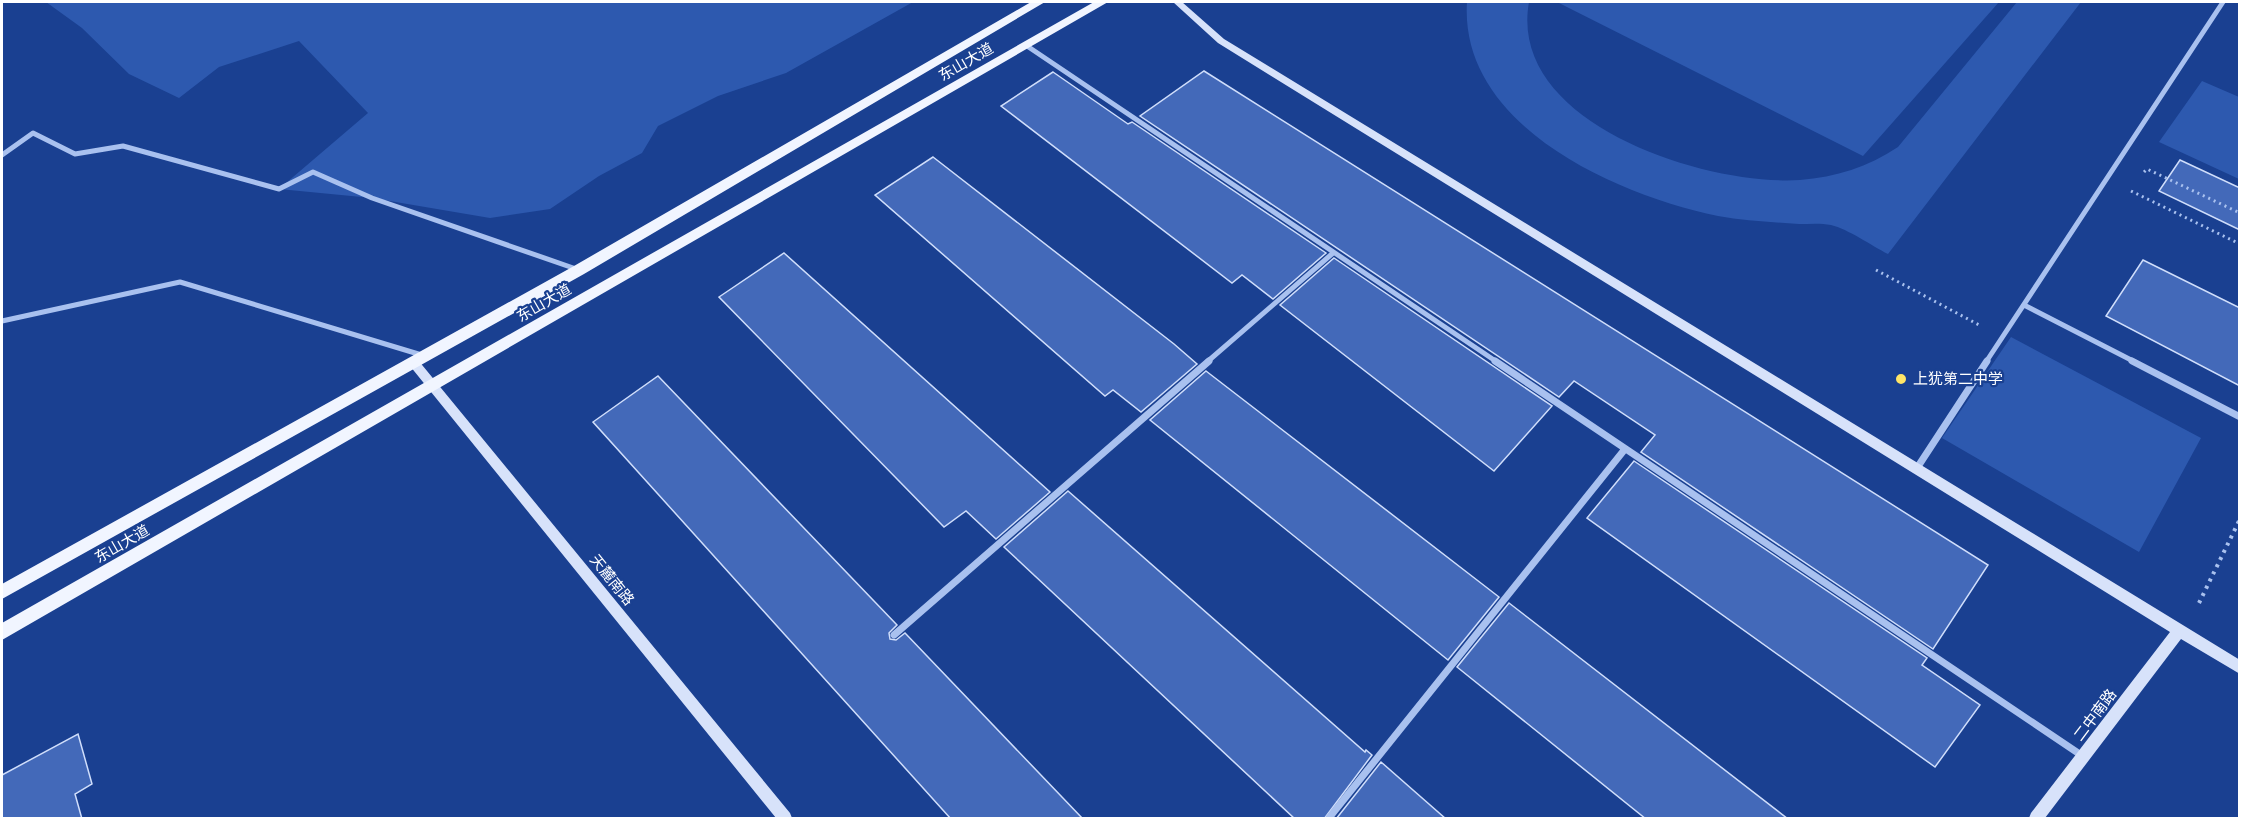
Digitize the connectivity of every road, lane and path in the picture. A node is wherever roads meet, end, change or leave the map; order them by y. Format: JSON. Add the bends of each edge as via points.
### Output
{"nodes":[{"id":1,"x":1039,"y":2,"type":"edge"},
{"id":2,"x":1102,"y":2,"type":"edge"},
{"id":3,"x":1177,"y":2,"type":"edge"},
{"id":4,"x":2223,"y":2,"type":"edge"},
{"id":5,"x":1026,"y":46,"type":"junction"},
{"id":6,"x":2,"y":155,"type":"edge"},
{"id":7,"x":2141,"y":177,"type":"dead end"},
{"id":8,"x":2136,"y":184,"type":"dead end"},
{"id":9,"x":2240,"y":213,"type":"edge"},
{"id":10,"x":2240,"y":244,"type":"edge"},
{"id":11,"x":1333,"y":253,"type":"junction"},
{"id":12,"x":579,"y":270,"type":"junction"},
{"id":13,"x":1876,"y":270,"type":"dead end"},
{"id":14,"x":2024,"y":305,"type":"junction"},
{"id":15,"x":2,"y":321,"type":"edge"},
{"id":16,"x":1985,"y":329,"type":"dead end"},
{"id":17,"x":420,"y":359,"type":"junction"},
{"id":18,"x":432,"y":386,"type":"junction"},
{"id":19,"x":2240,"y":417,"type":"edge"},
{"id":20,"x":1625,"y":449,"type":"junction"},
{"id":21,"x":1917,"y":468,"type":"junction"},
{"id":22,"x":2240,"y":519,"type":"edge"},
{"id":23,"x":2,"y":592,"type":"edge"},
{"id":24,"x":2199,"y":603,"type":"dead end"},
{"id":25,"x":2,"y":632,"type":"edge"},
{"id":26,"x":2179,"y":632,"type":"junction"},
{"id":27,"x":894,"y":634,"type":"dead end"},
{"id":28,"x":2240,"y":668,"type":"edge"},
{"id":29,"x":2084,"y":757,"type":"junction"},
{"id":30,"x":785,"y":819,"type":"edge"},
{"id":31,"x":1329,"y":819,"type":"edge"},
{"id":32,"x":2036,"y":819,"type":"edge"}],
"edges":[{"from":1,"to":12,"type":"main road","name":"东山大道"},
{"from":2,"to":5,"type":"main road","name":"东山大道"},
{"from":3,"to":21,"type":"street","via":[[1221,41]]},
{"from":4,"to":14,"type":"street"},
{"from":5,"to":11,"type":"street"},
{"from":5,"to":18,"type":"main road","name":"东山大道"},
{"from":6,"to":12,"type":"street","via":[[33,133],[75,154],[123,146],[279,189],[313,172],[372,198]]},
{"from":7,"to":9,"type":"path","via":[[2147,169]]},
{"from":8,"to":10,"type":"path","via":[[2130,192]]},
{"from":11,"to":20,"type":"street"},
{"from":11,"to":27,"type":"street"},
{"from":12,"to":17,"type":"main road","name":"东山大道"},
{"from":13,"to":16,"type":"path"},
{"from":14,"to":19,"type":"street"},
{"from":14,"to":21,"type":"street"},
{"from":15,"to":17,"type":"street","via":[[180,282]]},
{"from":17,"to":18,"type":"street","name":"天麓南路"},
{"from":17,"to":23,"type":"main road","name":"东山大道"},
{"from":18,"to":25,"type":"main road","name":"东山大道"},
{"from":18,"to":30,"type":"street","name":"天麓南路"},
{"from":20,"to":29,"type":"street"},
{"from":20,"to":31,"type":"street"},
{"from":21,"to":26,"type":"street"},
{"from":22,"to":24,"type":"path"},
{"from":26,"to":28,"type":"street"},
{"from":26,"to":29,"type":"street","name":"二中南路"},
{"from":29,"to":32,"type":"street","name":"二中南路"}]}
